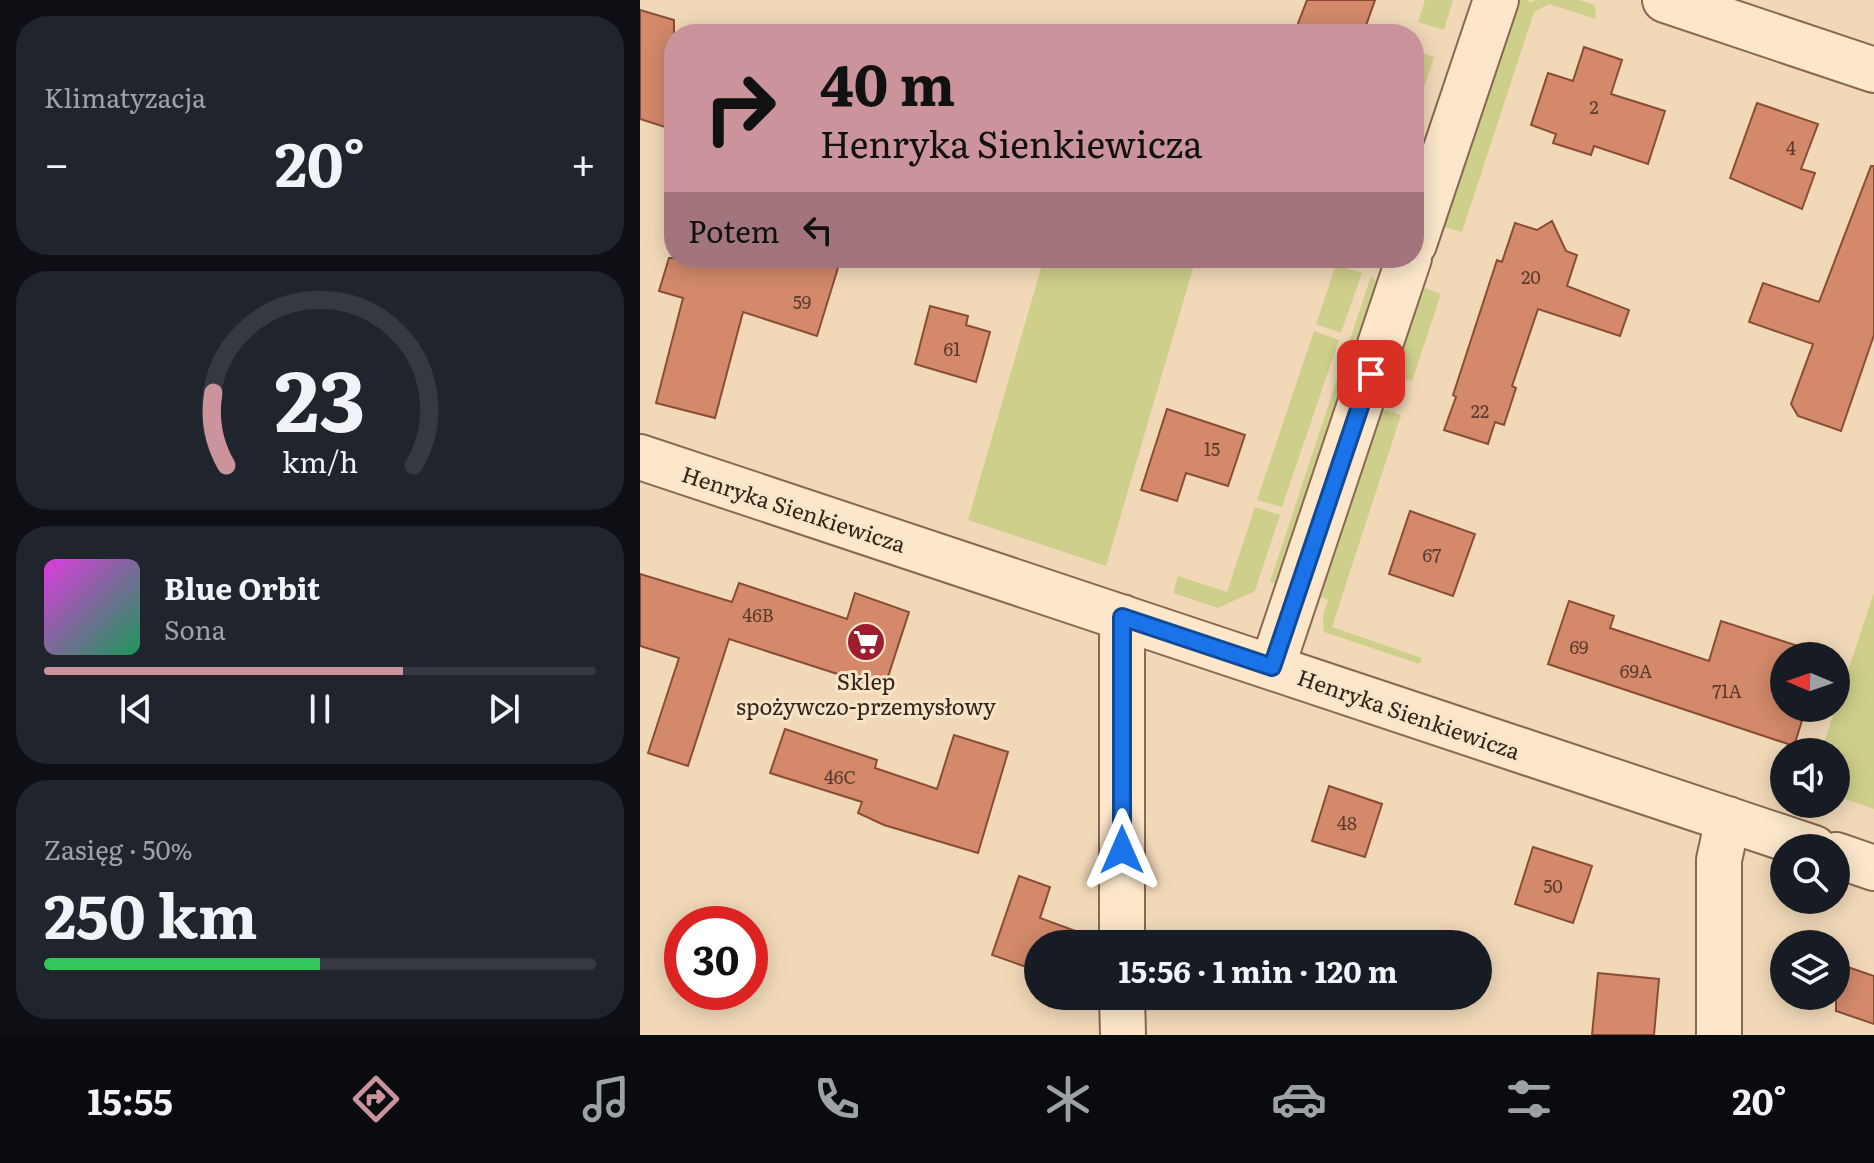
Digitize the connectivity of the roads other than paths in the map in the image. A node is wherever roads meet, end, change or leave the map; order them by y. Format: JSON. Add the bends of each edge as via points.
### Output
{"nodes":[{"id":1,"x":1496,"y":0,"type":"edge"},
{"id":2,"x":1665,"y":0,"type":"edge"},
{"id":3,"x":1874,"y":70,"type":"edge"},
{"id":4,"x":1424,"y":214,"type":"edge"},
{"id":5,"x":1406,"y":268,"type":"edge"},
{"id":6,"x":640,"y":457,"type":"edge"},
{"id":7,"x":1122,"y":617,"type":"junction"},
{"id":8,"x":1272,"y":667,"type":"junction"},
{"id":9,"x":1728,"y":819,"type":"junction"},
{"id":10,"x":1772,"y":834,"type":"edge"},
{"id":11,"x":1850,"y":860,"type":"edge"},
{"id":12,"x":1874,"y":868,"type":"edge"},
{"id":13,"x":1122,"y":930,"type":"edge"},
{"id":14,"x":1122,"y":1010,"type":"edge"},
{"id":15,"x":1123,"y":1035,"type":"edge"},
{"id":16,"x":1719,"y":1035,"type":"edge"}],
"edges":[{"from":1,"to":4,"type":"street"},
{"from":2,"to":3,"type":"street"},
{"from":5,"to":8,"type":"street"},
{"from":6,"to":7,"type":"street","name":"Henryka Sienkiewicza"},
{"from":7,"to":8,"type":"street","name":"Henryka Sienkiewicza"},
{"from":7,"to":13,"type":"street"},
{"from":8,"to":9,"type":"street","name":"Henryka Sienkiewicza"},
{"from":9,"to":10,"type":"street","name":"Henryka Sienkiewicza"},
{"from":9,"to":16,"type":"street","via":[[1719,860]]},
{"from":11,"to":12,"type":"street"},
{"from":14,"to":15,"type":"street"}]}
